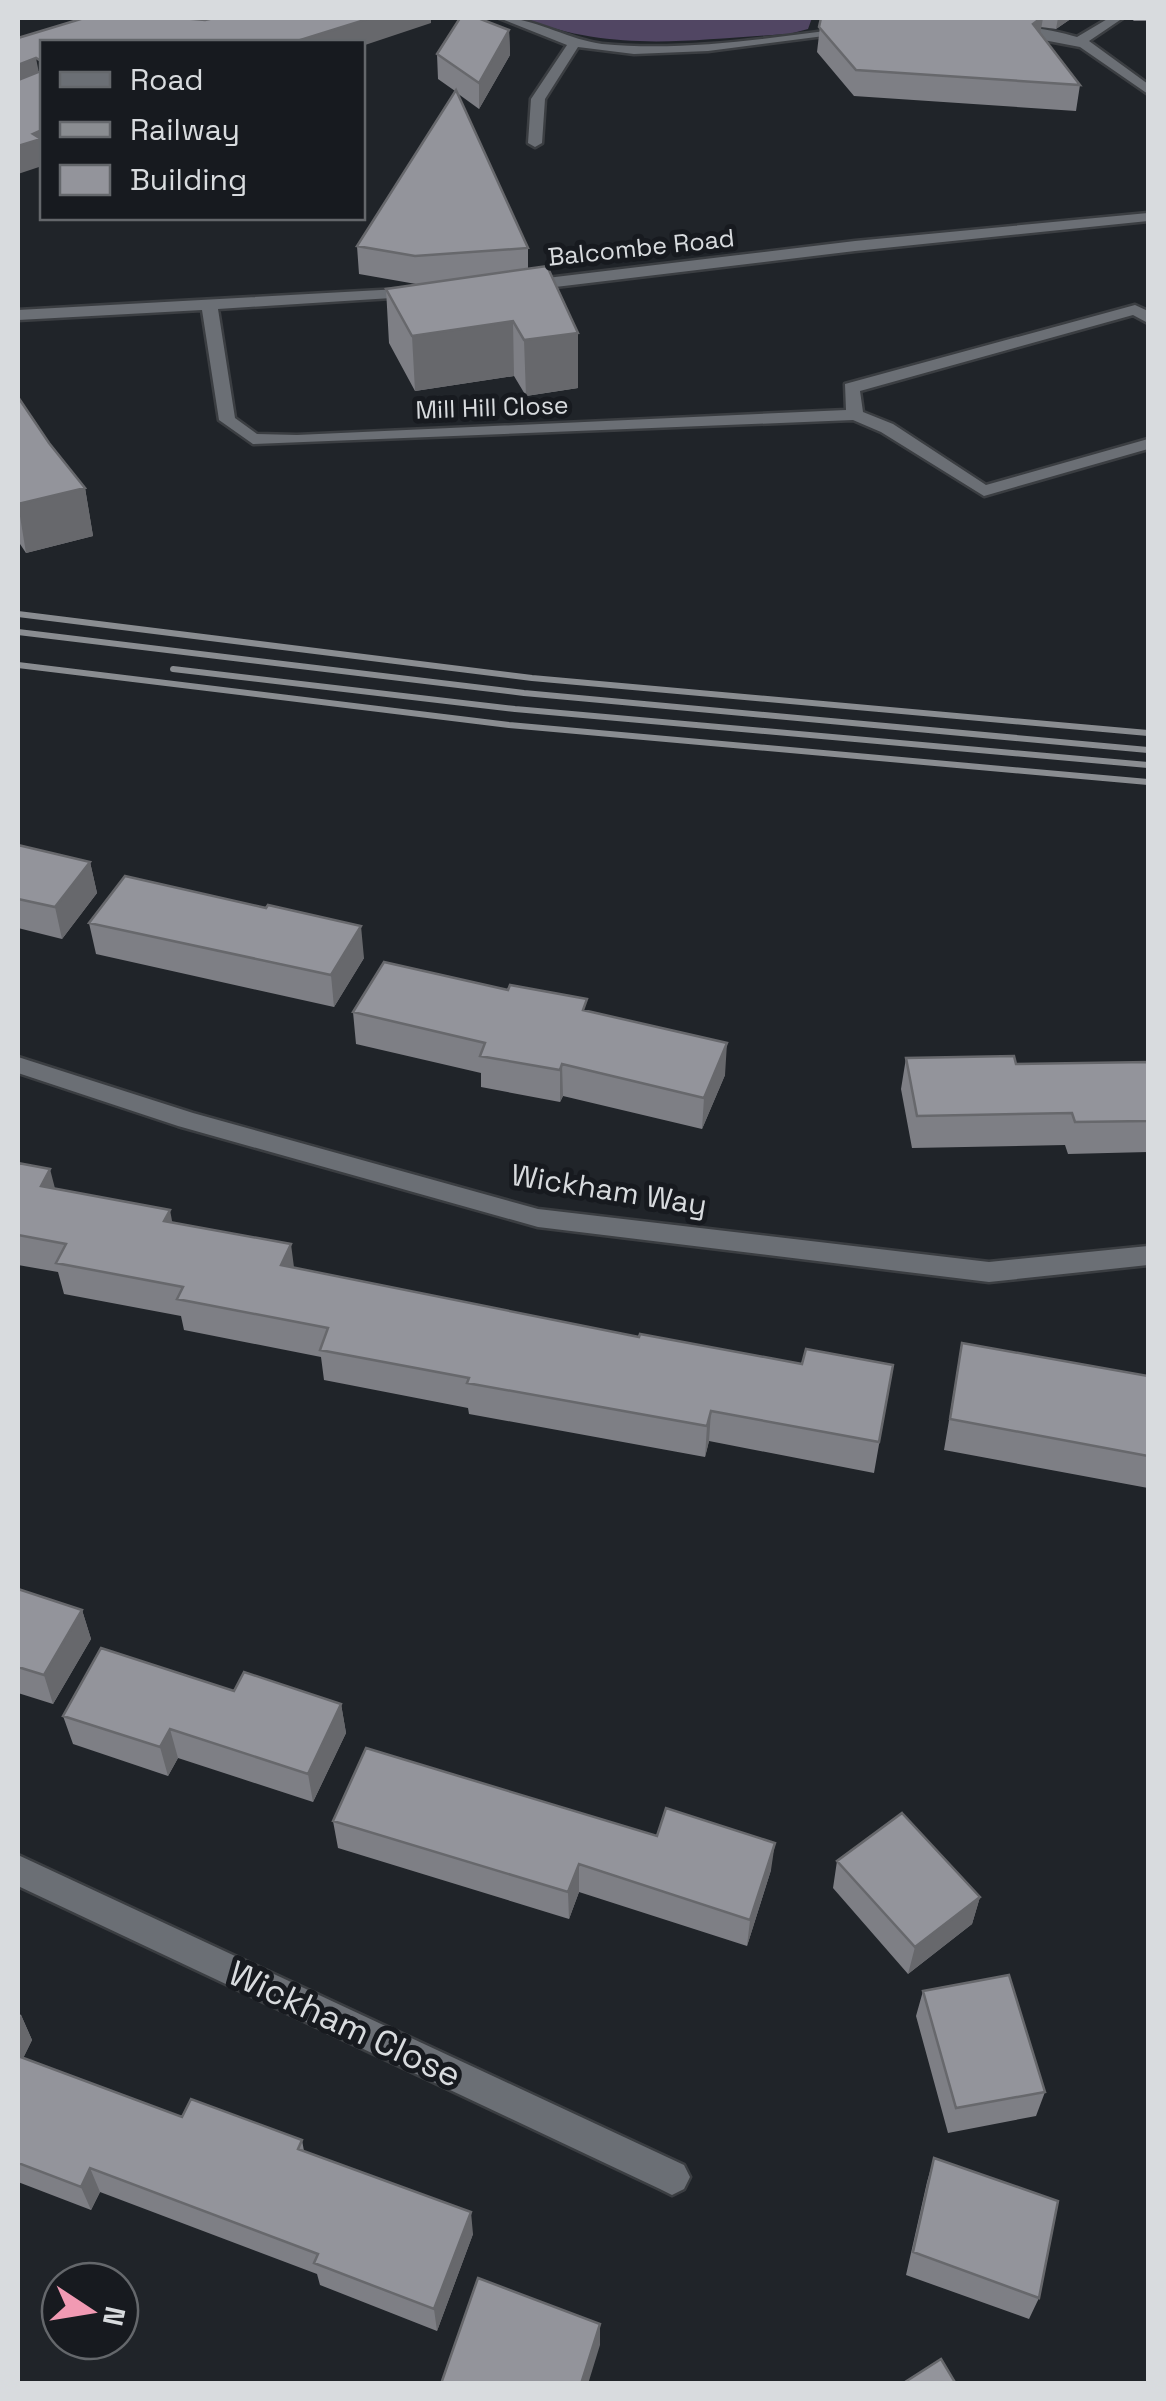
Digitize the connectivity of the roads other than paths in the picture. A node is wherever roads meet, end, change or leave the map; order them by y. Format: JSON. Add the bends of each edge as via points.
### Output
{"nodes":[{"id":1,"x":505,"y":18,"type":"edge"},
{"id":2,"x":834,"y":18,"type":"edge"},
{"id":3,"x":1117,"y":18,"type":"edge"},
{"id":4,"x":992,"y":32,"type":"edge"},
{"id":5,"x":1081,"y":40,"type":"junction"},
{"id":6,"x":574,"y":44,"type":"junction"},
{"id":7,"x":1148,"y":90,"type":"edge"},
{"id":8,"x":535,"y":143,"type":"dead end"},
{"id":9,"x":1148,"y":217,"type":"edge"},
{"id":10,"x":497,"y":288,"type":"edge"},
{"id":11,"x":430,"y":293,"type":"edge"},
{"id":12,"x":209,"y":304,"type":"junction"},
{"id":13,"x":18,"y":315,"type":"edge"},
{"id":14,"x":1148,"y":318,"type":"edge"},
{"id":15,"x":855,"y":415,"type":"junction"},
{"id":16,"x":1148,"y":444,"type":"edge"},
{"id":17,"x":18,"y":1065,"type":"edge"},
{"id":18,"x":1148,"y":1256,"type":"edge"},
{"id":19,"x":18,"y":1870,"type":"edge"},
{"id":20,"x":672,"y":2177,"type":"dead end"}],
"edges":[{"from":1,"to":6,"type":"street"},
{"from":2,"to":6,"type":"street","via":[[864,30],[766,43]]},
{"from":3,"to":5,"type":"street"},
{"from":4,"to":5,"type":"street"},
{"from":5,"to":7,"type":"street"},
{"from":6,"to":8,"type":"street","via":[[538,99]]},
{"from":9,"to":10,"type":"street","name":"Balcombe Road"},
{"from":11,"to":12,"type":"street"},
{"from":12,"to":13,"type":"street"},
{"from":12,"to":15,"type":"street","name":"Mill Hill Close","via":[[227,420],[253,439]]},
{"from":14,"to":15,"type":"street","via":[[1135,310],[851,388]]},
{"from":15,"to":16,"type":"street","via":[[887,428],[984,491]]},
{"from":17,"to":18,"type":"street","name":"Wickham Way","via":[[186,1120],[538,1218],[989,1272]]},
{"from":19,"to":20,"type":"street","name":"Wickham Close"}]}
